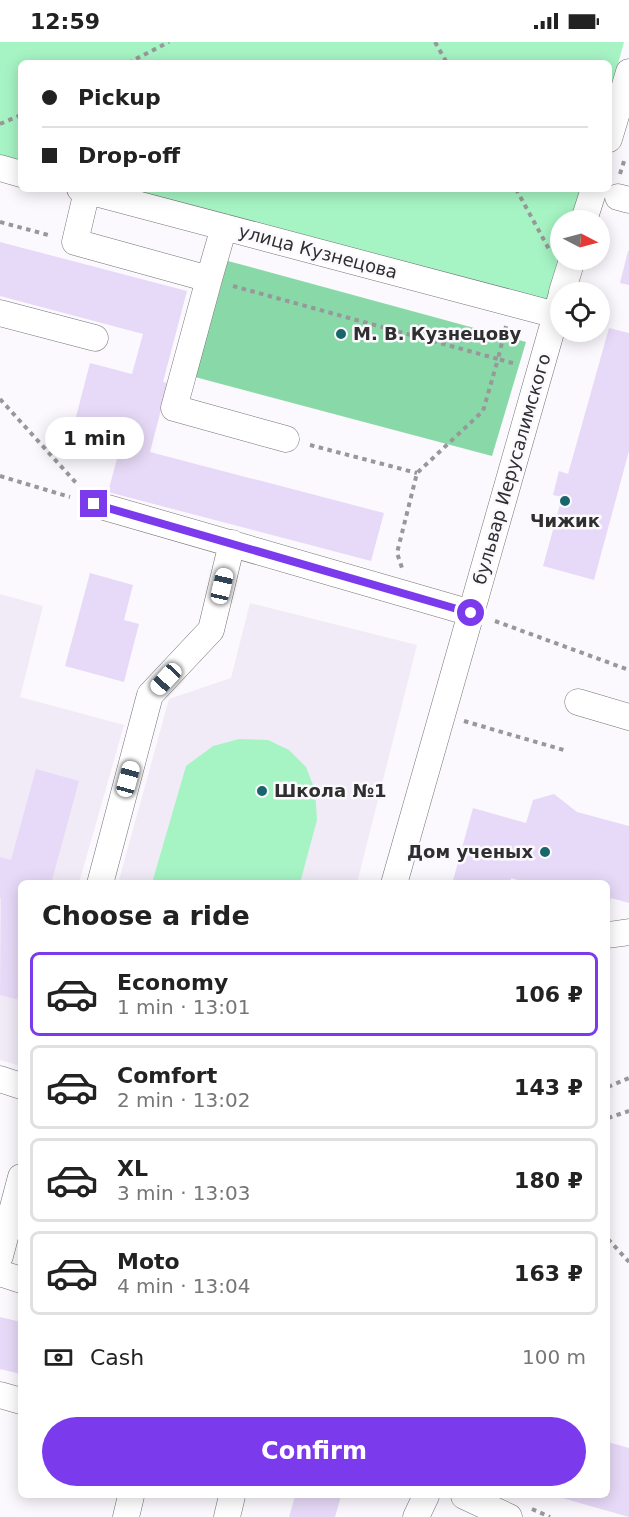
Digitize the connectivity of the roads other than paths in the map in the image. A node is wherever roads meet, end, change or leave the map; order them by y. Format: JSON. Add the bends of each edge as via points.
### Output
{"nodes":[{"id":1,"x":629,"y":72,"type":"edge"},
{"id":2,"x":618,"y":146,"type":"edge"},
{"id":3,"x":0,"y":168,"type":"edge"},
{"id":4,"x":18,"y":173,"type":"edge"},
{"id":5,"x":83,"y":192,"type":"edge"},
{"id":6,"x":91,"y":192,"type":"edge"},
{"id":7,"x":593,"y":192,"type":"edge"},
{"id":8,"x":587,"y":210,"type":"edge"},
{"id":9,"x":224,"y":226,"type":"junction"},
{"id":10,"x":209,"y":279,"type":"junction"},
{"id":11,"x":550,"y":293,"type":"edge"},
{"id":12,"x":0,"y":313,"type":"edge"},
{"id":13,"x":550,"y":335,"type":"edge"},
{"id":14,"x":95,"y":338,"type":"dead end"},
{"id":15,"x":286,"y":439,"type":"road end"},
{"id":16,"x":94,"y":504,"type":"road end"},
{"id":17,"x":232,"y":543,"type":"junction"},
{"id":18,"x":471,"y":613,"type":"junction"},
{"id":19,"x":578,"y":702,"type":"dead end"},
{"id":20,"x":629,"y":717,"type":"edge"},
{"id":21,"x":101,"y":880,"type":"edge"},
{"id":22,"x":395,"y":880,"type":"edge"},
{"id":23,"x":629,"y":932,"type":"edge"},
{"id":24,"x":610,"y":934,"type":"edge"},
{"id":25,"x":0,"y":1079,"type":"edge"},
{"id":26,"x":18,"y":1085,"type":"edge"},
{"id":27,"x":18,"y":1188,"type":"edge"},
{"id":28,"x":0,"y":1256,"type":"edge"},
{"id":29,"x":0,"y":1273,"type":"edge"},
{"id":30,"x":18,"y":1279,"type":"edge"},
{"id":31,"x":0,"y":1395,"type":"edge"},
{"id":32,"x":18,"y":1400,"type":"edge"},
{"id":33,"x":131,"y":1498,"type":"edge"},
{"id":34,"x":232,"y":1498,"type":"edge"},
{"id":35,"x":425,"y":1498,"type":"edge"},
{"id":36,"x":468,"y":1498,"type":"edge"},
{"id":37,"x":126,"y":1517,"type":"edge"},
{"id":38,"x":227,"y":1517,"type":"edge"},
{"id":39,"x":416,"y":1517,"type":"edge"},
{"id":40,"x":510,"y":1517,"type":"edge"}],
"edges":[{"from":1,"to":2,"type":"street"},
{"from":3,"to":4,"type":"street"},
{"from":5,"to":10,"type":"street","via":[[75,242]]},
{"from":6,"to":9,"type":"street","name":"улица Кузнецова"},
{"from":7,"to":8,"type":"street"},
{"from":9,"to":10,"type":"street"},
{"from":9,"to":11,"type":"street","name":"улица Кузнецова","via":[[512,304]]},
{"from":10,"to":15,"type":"street","via":[[174,408]]},
{"from":12,"to":14,"type":"street"},
{"from":13,"to":18,"type":"street","name":"бульвар Иерусалимского"},
{"from":16,"to":17,"type":"street"},
{"from":17,"to":18,"type":"street"},
{"from":17,"to":21,"type":"street","via":[[211,630],[150,695]]},
{"from":18,"to":22,"type":"street","name":"бульвар Иерусалимского"},
{"from":19,"to":20,"type":"street"},
{"from":23,"to":24,"type":"street"},
{"from":25,"to":26,"type":"street"},
{"from":27,"to":28,"type":"street"},
{"from":29,"to":30,"type":"street"},
{"from":31,"to":32,"type":"street"},
{"from":33,"to":37,"type":"street"},
{"from":34,"to":38,"type":"street"},
{"from":35,"to":39,"type":"street"},
{"from":36,"to":40,"type":"street"}]}
